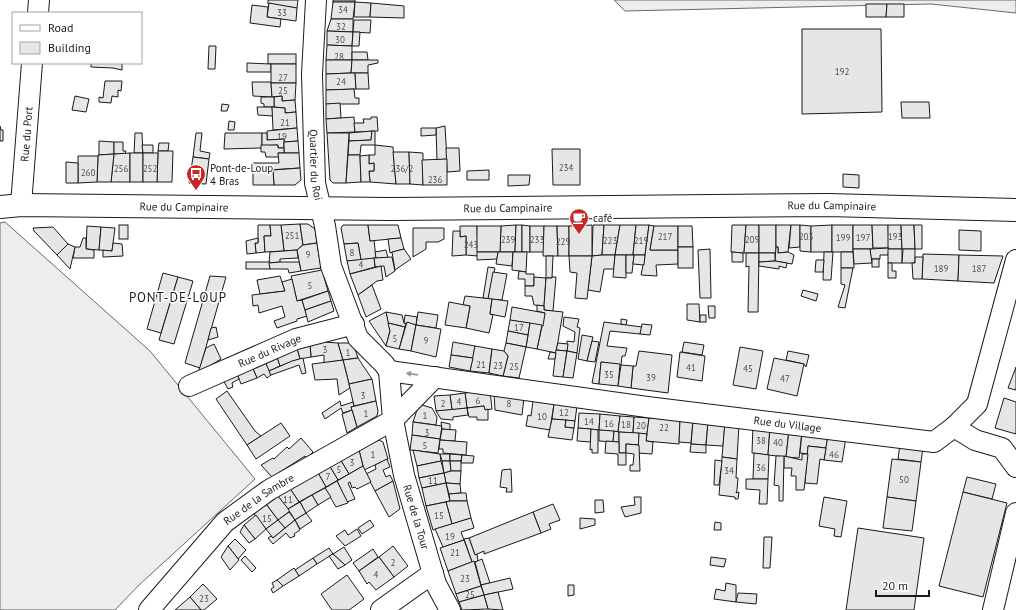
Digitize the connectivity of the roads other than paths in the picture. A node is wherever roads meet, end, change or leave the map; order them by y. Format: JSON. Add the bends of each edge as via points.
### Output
{"nodes":[{"id":1,"x":39,"y":0,"type":"edge"},
{"id":2,"x":316,"y":0,"type":"edge"},
{"id":3,"x":38,"y":12,"type":"edge"},
{"id":4,"x":32,"y":64,"type":"edge"},
{"id":5,"x":10,"y":206,"type":"edge"},
{"id":6,"x":319,"y":208,"type":"junction"},
{"id":7,"x":1016,"y":210,"type":"edge"},
{"id":8,"x":1016,"y":260,"type":"edge"},
{"id":9,"x":354,"y":324,"type":"junction"},
{"id":10,"x":388,"y":371,"type":"junction"},
{"id":11,"x":435,"y":378,"type":"junction"},
{"id":12,"x":188,"y":386,"type":"dead end"},
{"id":13,"x":393,"y":420,"type":"junction"},
{"id":14,"x":954,"y":427,"type":"junction"},
{"id":15,"x":1016,"y":467,"type":"edge"},
{"id":16,"x":1016,"y":513,"type":"edge"},
{"id":17,"x":433,"y":573,"type":"junction"},
{"id":18,"x":149,"y":610,"type":"edge"},
{"id":19,"x":381,"y":610,"type":"edge"},
{"id":20,"x":450,"y":610,"type":"edge"},
{"id":21,"x":993,"y":610,"type":"edge"}],
"edges":[{"from":1,"to":3,"type":"street"},
{"from":2,"to":6,"type":"street","name":"Quartier du Roi","via":[[312,74],[315,183]]},
{"from":4,"to":5,"type":"street","name":"Rue du Port"},
{"from":5,"to":6,"type":"main road","name":"Rue du Campinaire"},
{"from":6,"to":7,"type":"main road","name":"Rue du Campinaire","via":[[828,206]]},
{"from":6,"to":9,"type":"street","name":"Quartier du Roi","via":[[325,226],[331,266]]},
{"from":8,"to":14,"type":"street","name":"Rue du Village","via":[[977,404]]},
{"from":9,"to":10,"type":"street","name":"Quartier du Roi","via":[[358,338]]},
{"from":9,"to":12,"type":"street","name":"Rue du Rivage","via":[[296,339]]},
{"from":11,"to":10,"type":"street","name":"Rue du Village","one_way":true},
{"from":10,"to":13,"type":"street","name":"Rue de la Tour"},
{"from":11,"to":13,"type":"street","name":"Rue de la Sambre"},
{"from":11,"to":14,"type":"street","name":"Rue du Village","via":[[934,442]]},
{"from":13,"to":17,"type":"street","name":"Rue de la Tour","via":[[404,475]]},
{"from":13,"to":18,"type":"street","name":"Rue de la Sambre","via":[[269,490],[226,522]]},
{"from":14,"to":15,"type":"street","via":[[975,440],[1002,448]]},
{"from":16,"to":21,"type":"street"},
{"from":17,"to":19,"type":"street"},
{"from":17,"to":20,"type":"street","name":"Rue de la Tour"}]}
